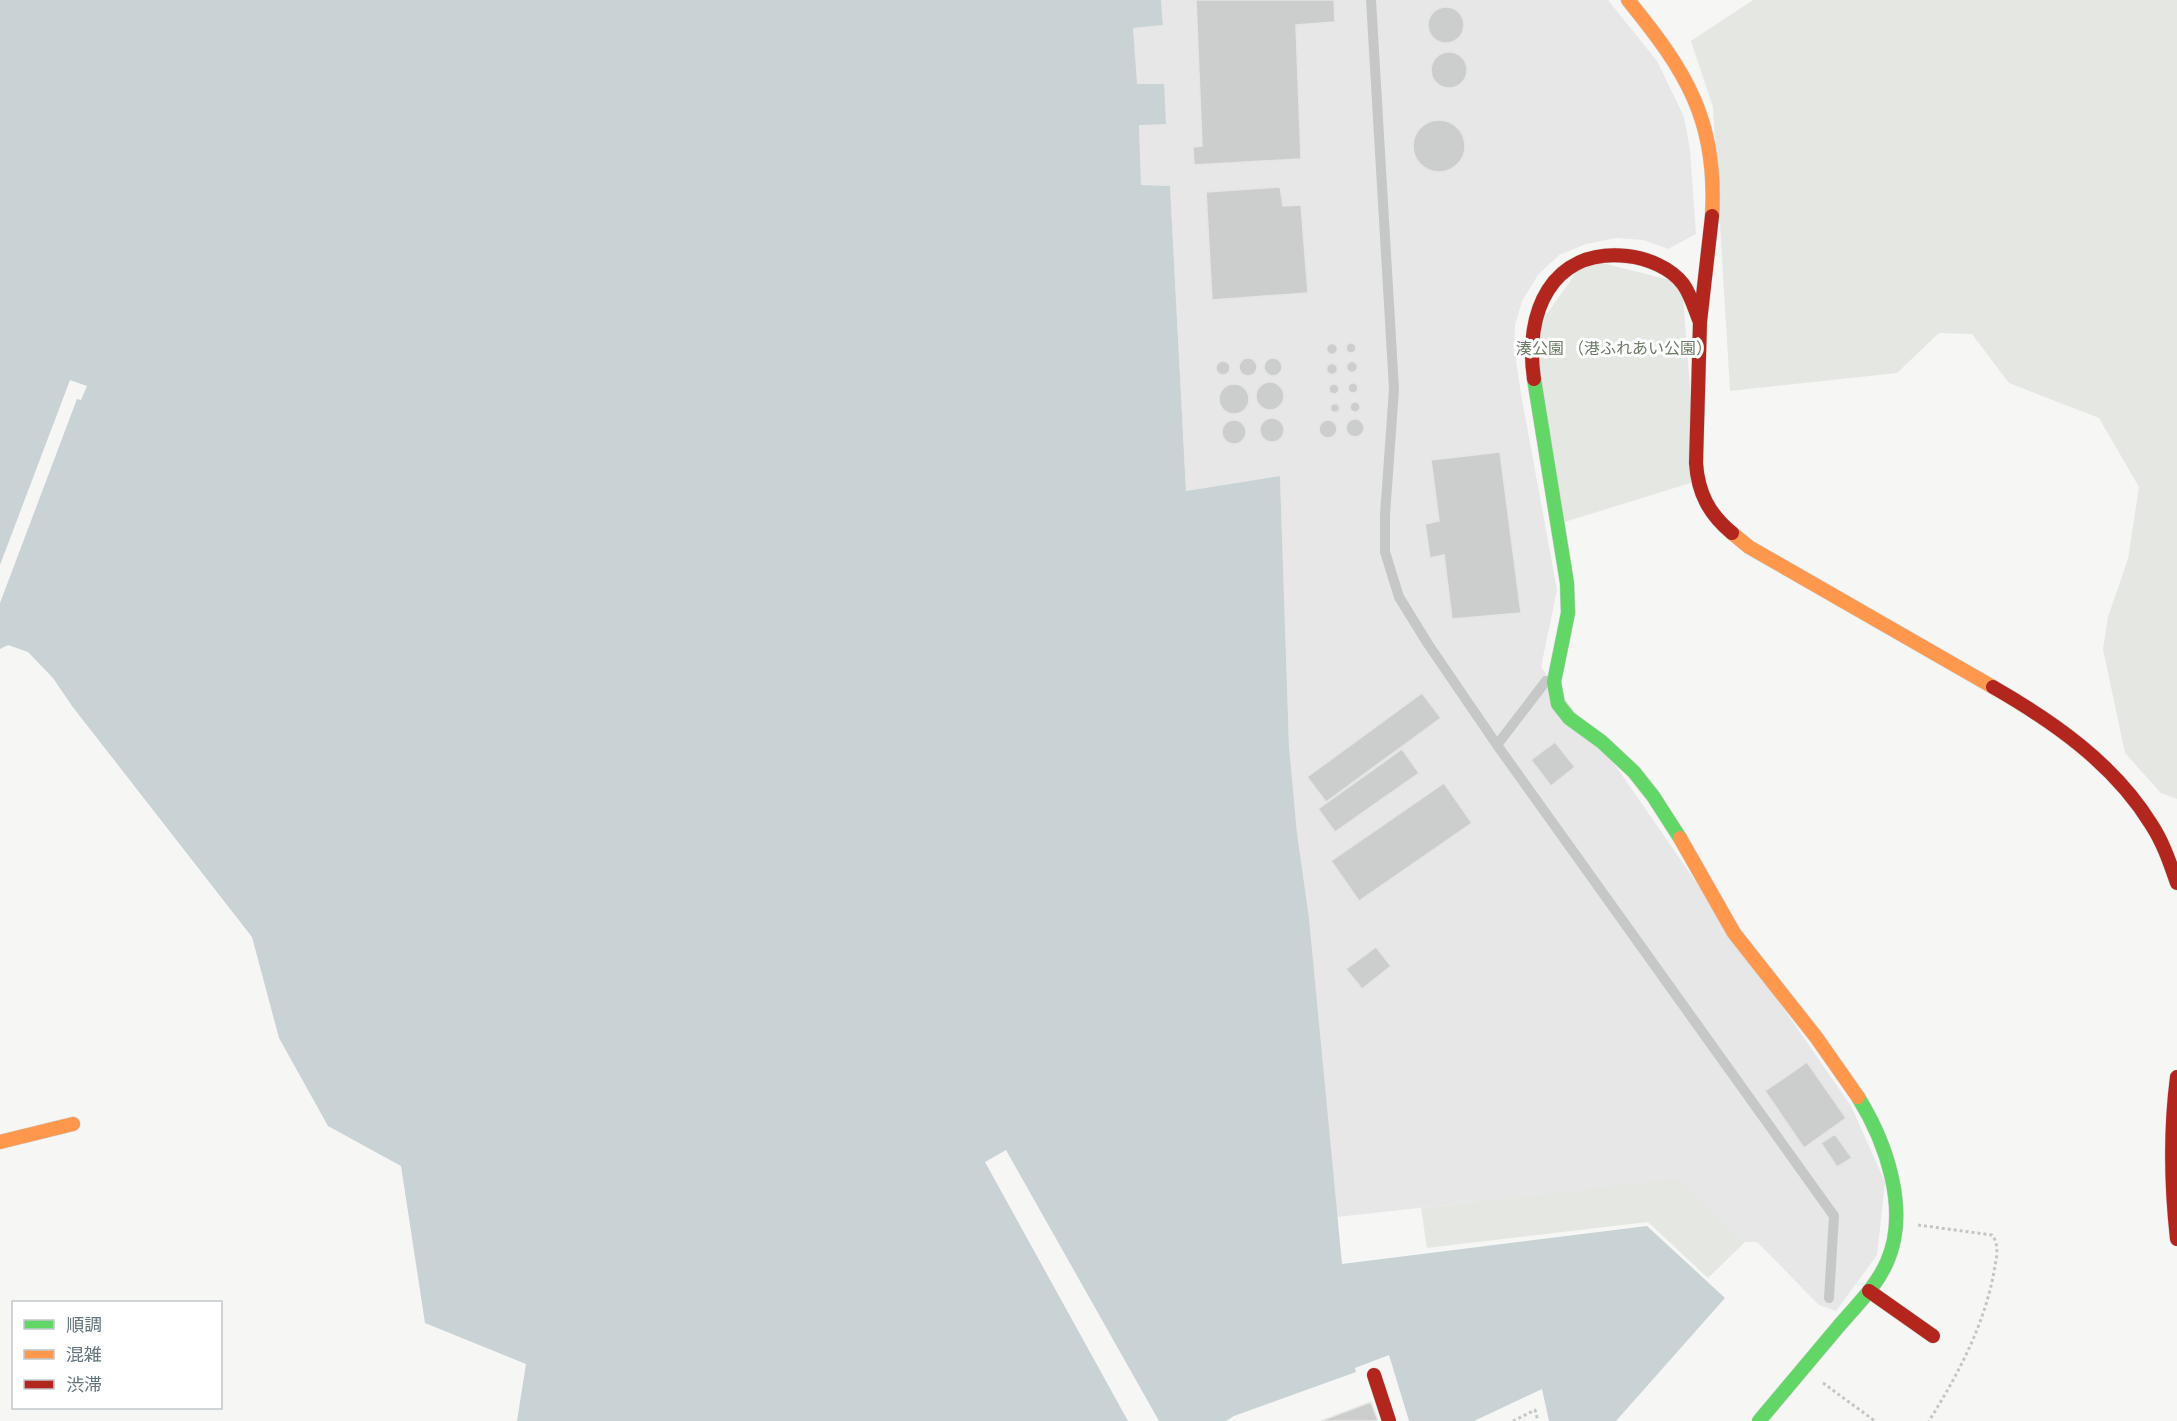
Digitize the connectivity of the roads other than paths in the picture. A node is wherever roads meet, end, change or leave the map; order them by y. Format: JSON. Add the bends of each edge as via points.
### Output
{"nodes":[{"id":1,"x":1371,"y":0,"type":"edge"},
{"id":2,"x":1628,"y":0,"type":"edge"},
{"id":3,"x":1710,"y":227,"type":"junction"},
{"id":4,"x":1699,"y":252,"type":"dead end"},
{"id":5,"x":1649,"y":260,"type":"junction"},
{"id":6,"x":1681,"y":260,"type":"dead end"},
{"id":7,"x":1700,"y":322,"type":"junction"},
{"id":8,"x":1557,"y":666,"type":"junction"},
{"id":9,"x":1497,"y":745,"type":"junction"},
{"id":10,"x":2177,"y":883,"type":"edge"},
{"id":11,"x":2177,"y":1077,"type":"edge"},
{"id":12,"x":73,"y":1124,"type":"dead end"},
{"id":13,"x":0,"y":1142,"type":"edge"},
{"id":14,"x":2177,"y":1239,"type":"edge"},
{"id":15,"x":1869,"y":1291,"type":"junction"},
{"id":16,"x":1829,"y":1298,"type":"dead end"},
{"id":17,"x":1933,"y":1336,"type":"dead end"},
{"id":18,"x":1374,"y":1375,"type":"dead end"},
{"id":19,"x":1389,"y":1421,"type":"edge"},
{"id":20,"x":1759,"y":1421,"type":"edge"}],
"edges":[{"from":1,"to":9,"type":"lane","via":[[1394,389],[1385,552],[1399,597]]},
{"from":2,"to":3,"type":"street","via":[[1667,50],[1694,100],[1711,155]]},
{"from":3,"to":4,"type":"street","via":[[1705,246]]},
{"from":3,"to":7,"type":"street"},
{"from":5,"to":6,"type":"street","via":[[1663,264]]},
{"from":5,"to":7,"type":"street","via":[[1682,283]]},
{"from":5,"to":8,"type":"street","via":[[1607,254],[1564,270],[1540,301],[1535,317],[1531,357],[1567,584],[1568,613]]},
{"from":7,"to":10,"type":"street","via":[[1697,481],[1707,506],[1724,527],[1777,565],[2019,702],[2089,751],[2145,814]]},
{"from":8,"to":9,"type":"lane"},
{"from":8,"to":15,"type":"street","via":[[1554,694],[1558,706],[1644,783],[1737,938],[1848,1082],[1886,1152],[1897,1199],[1896,1222],[1887,1262]]},
{"from":9,"to":16,"type":"lane","via":[[1834,1216]]},
{"from":11,"to":14,"type":"street","via":[[2171,1126]]},
{"from":12,"to":13,"type":"street"},
{"from":15,"to":17,"type":"street"},
{"from":15,"to":20,"type":"street"},
{"from":18,"to":19,"type":"street"}]}
